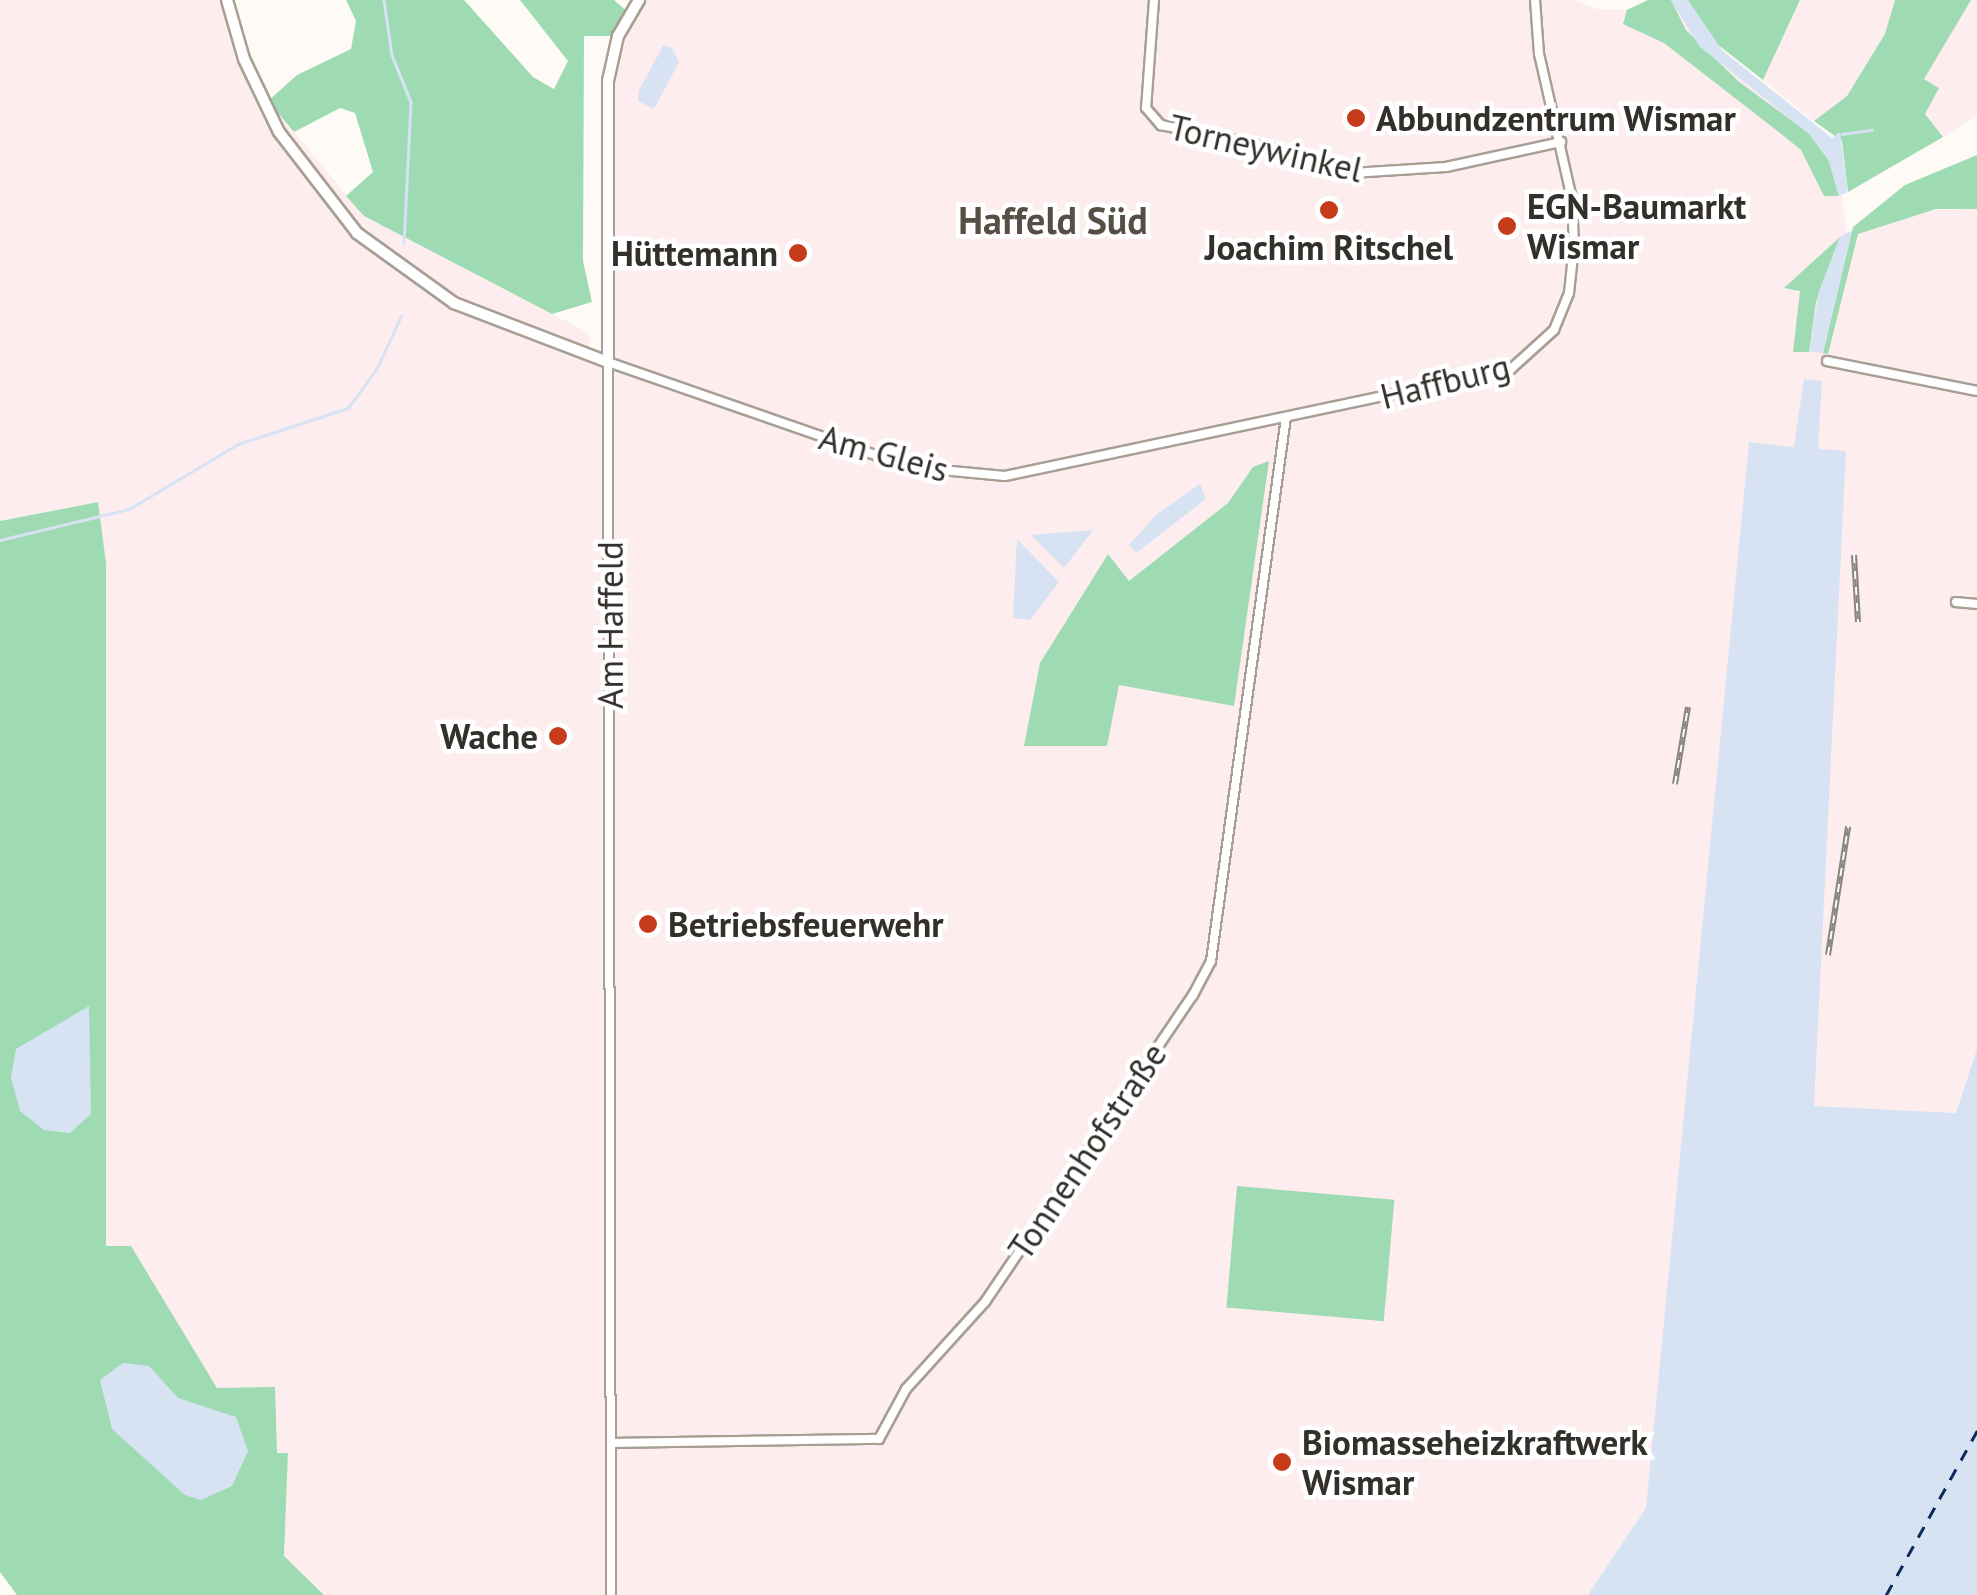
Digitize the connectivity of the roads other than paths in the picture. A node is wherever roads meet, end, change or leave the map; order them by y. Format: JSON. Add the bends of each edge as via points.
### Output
{"nodes":[{"id":1,"x":227,"y":0,"type":"edge"},
{"id":2,"x":639,"y":0,"type":"edge"},
{"id":3,"x":1154,"y":0,"type":"edge"},
{"id":4,"x":1534,"y":0,"type":"edge"},
{"id":5,"x":1561,"y":142,"type":"junction"},
{"id":6,"x":1827,"y":361,"type":"dead end"},
{"id":7,"x":608,"y":362,"type":"junction"},
{"id":8,"x":1977,"y":392,"type":"edge"},
{"id":9,"x":1286,"y":417,"type":"junction"},
{"id":10,"x":1956,"y":602,"type":"dead end"},
{"id":11,"x":1977,"y":604,"type":"edge"},
{"id":12,"x":612,"y":1443,"type":"junction"},
{"id":13,"x":611,"y":1595,"type":"edge"}],
"edges":[{"from":1,"to":7,"type":"street","via":[[244,58],[279,132],[357,233],[454,303]]},
{"from":2,"to":7,"type":"street","via":[[618,36],[608,81]]},
{"from":3,"to":5,"type":"street","name":"Torneywinkel","via":[[1146,108],[1161,125],[1352,173],[1446,167]]},
{"from":4,"to":5,"type":"street","name":"Haffburg","via":[[1539,54]]},
{"from":5,"to":9,"type":"street","name":"Haffburg","via":[[1574,246],[1563,312],[1542,346],[1488,378]]},
{"from":6,"to":8,"type":"street"},
{"from":7,"to":9,"type":"street","name":"Am Gleis","via":[[880,458],[972,475],[1038,472]]},
{"from":7,"to":12,"type":"street","name":"Am Haffeld"},
{"from":9,"to":12,"type":"street","name":"Tonnenhofstraße","via":[[1211,961],[1193,995],[985,1302],[906,1389],[879,1439]]},
{"from":10,"to":11,"type":"street"},
{"from":12,"to":13,"type":"street"}]}
